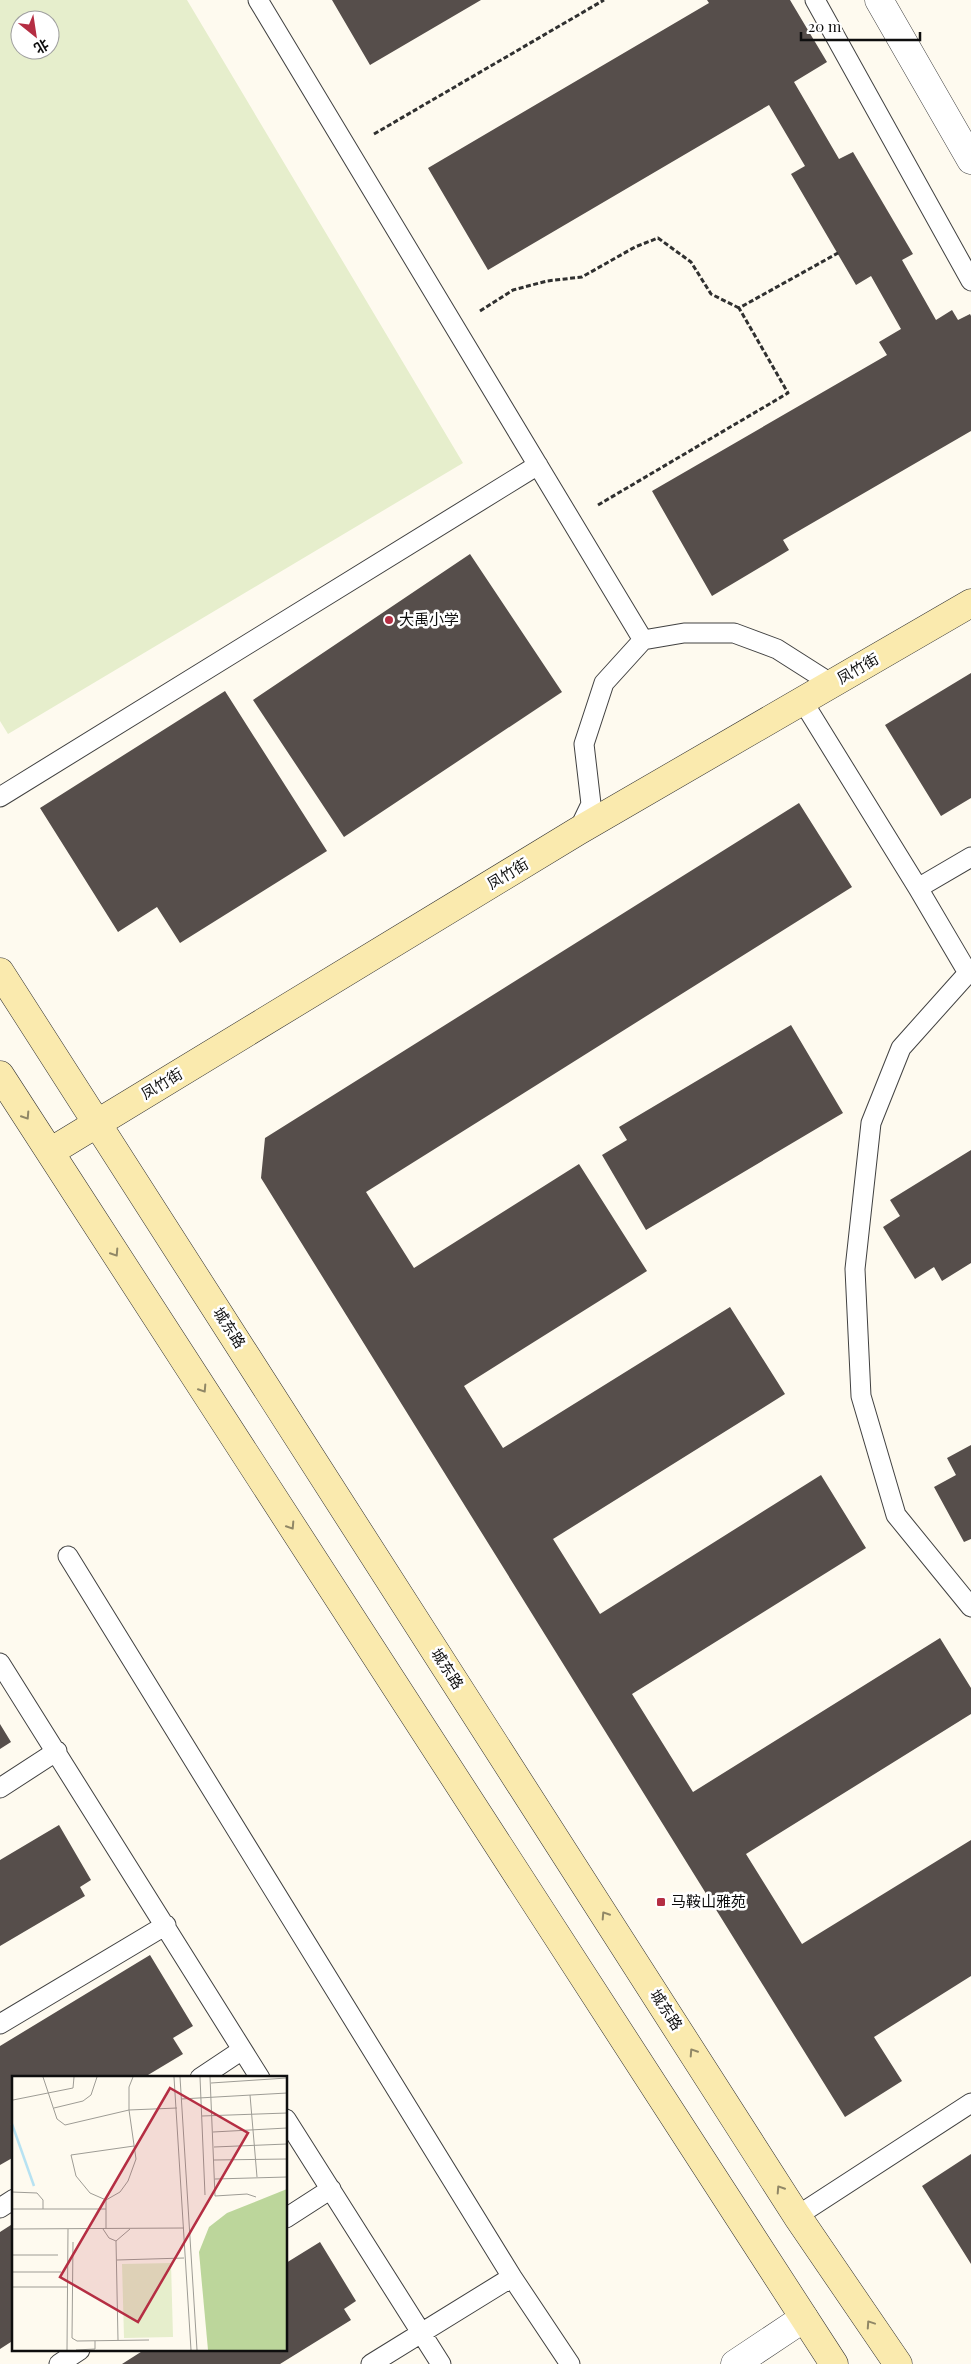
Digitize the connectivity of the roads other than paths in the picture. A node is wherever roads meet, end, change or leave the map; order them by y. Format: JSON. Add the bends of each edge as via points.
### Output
{"nodes":[{"id":1,"x":258,"y":0,"type":"edge"},
{"id":2,"x":815,"y":0,"type":"edge"},
{"id":3,"x":879,"y":0,"type":"edge"},
{"id":4,"x":971,"y":160,"type":"edge"},
{"id":5,"x":971,"y":281,"type":"edge"},
{"id":6,"x":538,"y":465,"type":"junction"},
{"id":7,"x":971,"y":603,"type":"edge"},
{"id":8,"x":643,"y":640,"type":"junction"},
{"id":9,"x":832,"y":684,"type":"junction"},
{"id":10,"x":802,"y":700,"type":"junction"},
{"id":11,"x":0,"y":797,"type":"edge"},
{"id":12,"x":578,"y":832,"type":"junction"},
{"id":13,"x":971,"y":858,"type":"edge"},
{"id":14,"x":918,"y":888,"type":"junction"},
{"id":15,"x":0,"y":972,"type":"edge"},
{"id":16,"x":969,"y":973,"type":"edge"},
{"id":17,"x":0,"y":1075,"type":"edge"},
{"id":18,"x":97,"y":1123,"type":"junction"},
{"id":19,"x":50,"y":1152,"type":"junction"},
{"id":20,"x":68,"y":1556,"type":"dead end"},
{"id":21,"x":971,"y":1607,"type":"edge"},
{"id":22,"x":0,"y":1663,"type":"edge"},
{"id":23,"x":57,"y":1751,"type":"junction"},
{"id":24,"x":0,"y":1788,"type":"edge"},
{"id":25,"x":166,"y":1925,"type":"junction"},
{"id":26,"x":0,"y":2024,"type":"edge"},
{"id":27,"x":242,"y":2050,"type":"junction"},
{"id":28,"x":203,"y":2076,"type":"edge"},
{"id":29,"x":259,"y":2076,"type":"edge"},
{"id":30,"x":971,"y":2103,"type":"edge"},
{"id":31,"x":288,"y":2122,"type":"edge"},
{"id":32,"x":331,"y":2189,"type":"junction"},
{"id":33,"x":12,"y":2200,"type":"edge"},
{"id":34,"x":0,"y":2208,"type":"edge"},
{"id":35,"x":798,"y":2216,"type":"junction"},
{"id":36,"x":288,"y":2217,"type":"edge"},
{"id":37,"x":512,"y":2277,"type":"junction"},
{"id":38,"x":804,"y":2318,"type":"junction"},
{"id":39,"x":421,"y":2332,"type":"junction"},
{"id":40,"x":77,"y":2352,"type":"edge"},
{"id":41,"x":59,"y":2364,"type":"edge"},
{"id":42,"x":371,"y":2364,"type":"edge"},
{"id":43,"x":442,"y":2364,"type":"edge"},
{"id":44,"x":570,"y":2364,"type":"edge"},
{"id":45,"x":735,"y":2364,"type":"edge"},
{"id":46,"x":834,"y":2364,"type":"edge"},
{"id":47,"x":898,"y":2364,"type":"edge"}],
"edges":[{"from":1,"to":6,"type":"lane"},
{"from":2,"to":5,"type":"lane"},
{"from":3,"to":4,"type":"street"},
{"from":6,"to":8,"type":"lane"},
{"from":6,"to":11,"type":"lane"},
{"from":7,"to":9,"type":"street","name":"凤竹街"},
{"from":8,"to":9,"type":"lane","via":[[684,633],[734,633],[777,649]]},
{"from":8,"to":12,"type":"lane","via":[[604,683],[584,744],[591,804]]},
{"from":9,"to":10,"type":"street","name":"凤竹街"},
{"from":10,"to":12,"type":"street","name":"凤竹街"},
{"from":10,"to":14,"type":"lane"},
{"from":12,"to":18,"type":"street","name":"凤竹街"},
{"from":13,"to":14,"type":"lane"},
{"from":14,"to":16,"type":"lane"},
{"from":15,"to":18,"type":"street","name":"城东路"},
{"from":16,"to":21,"type":"lane","via":[[901,1048],[872,1123],[855,1268],[861,1396],[896,1515]]},
{"from":17,"to":19,"type":"street","one_way":true},
{"from":18,"to":19,"type":"street","name":"凤竹街"},
{"from":35,"to":18,"type":"street","name":"城东路","one_way":true},
{"from":19,"to":38,"type":"street","one_way":true},
{"from":20,"to":37,"type":"lane"},
{"from":22,"to":23,"type":"lane"},
{"from":23,"to":24,"type":"lane"},
{"from":23,"to":25,"type":"lane"},
{"from":25,"to":26,"type":"lane"},
{"from":25,"to":27,"type":"lane"},
{"from":27,"to":28,"type":"lane"},
{"from":27,"to":29,"type":"lane"},
{"from":30,"to":35,"type":"lane"},
{"from":31,"to":32,"type":"lane"},
{"from":32,"to":36,"type":"lane"},
{"from":32,"to":39,"type":"lane"},
{"from":33,"to":34,"type":"lane"},
{"from":47,"to":35,"type":"street","name":"城东路","one_way":true},
{"from":37,"to":39,"type":"lane"},
{"from":37,"to":44,"type":"lane"},
{"from":38,"to":45,"type":"street"},
{"from":38,"to":46,"type":"street"},
{"from":39,"to":42,"type":"lane"},
{"from":39,"to":43,"type":"lane"},
{"from":40,"to":41,"type":"lane"}]}
